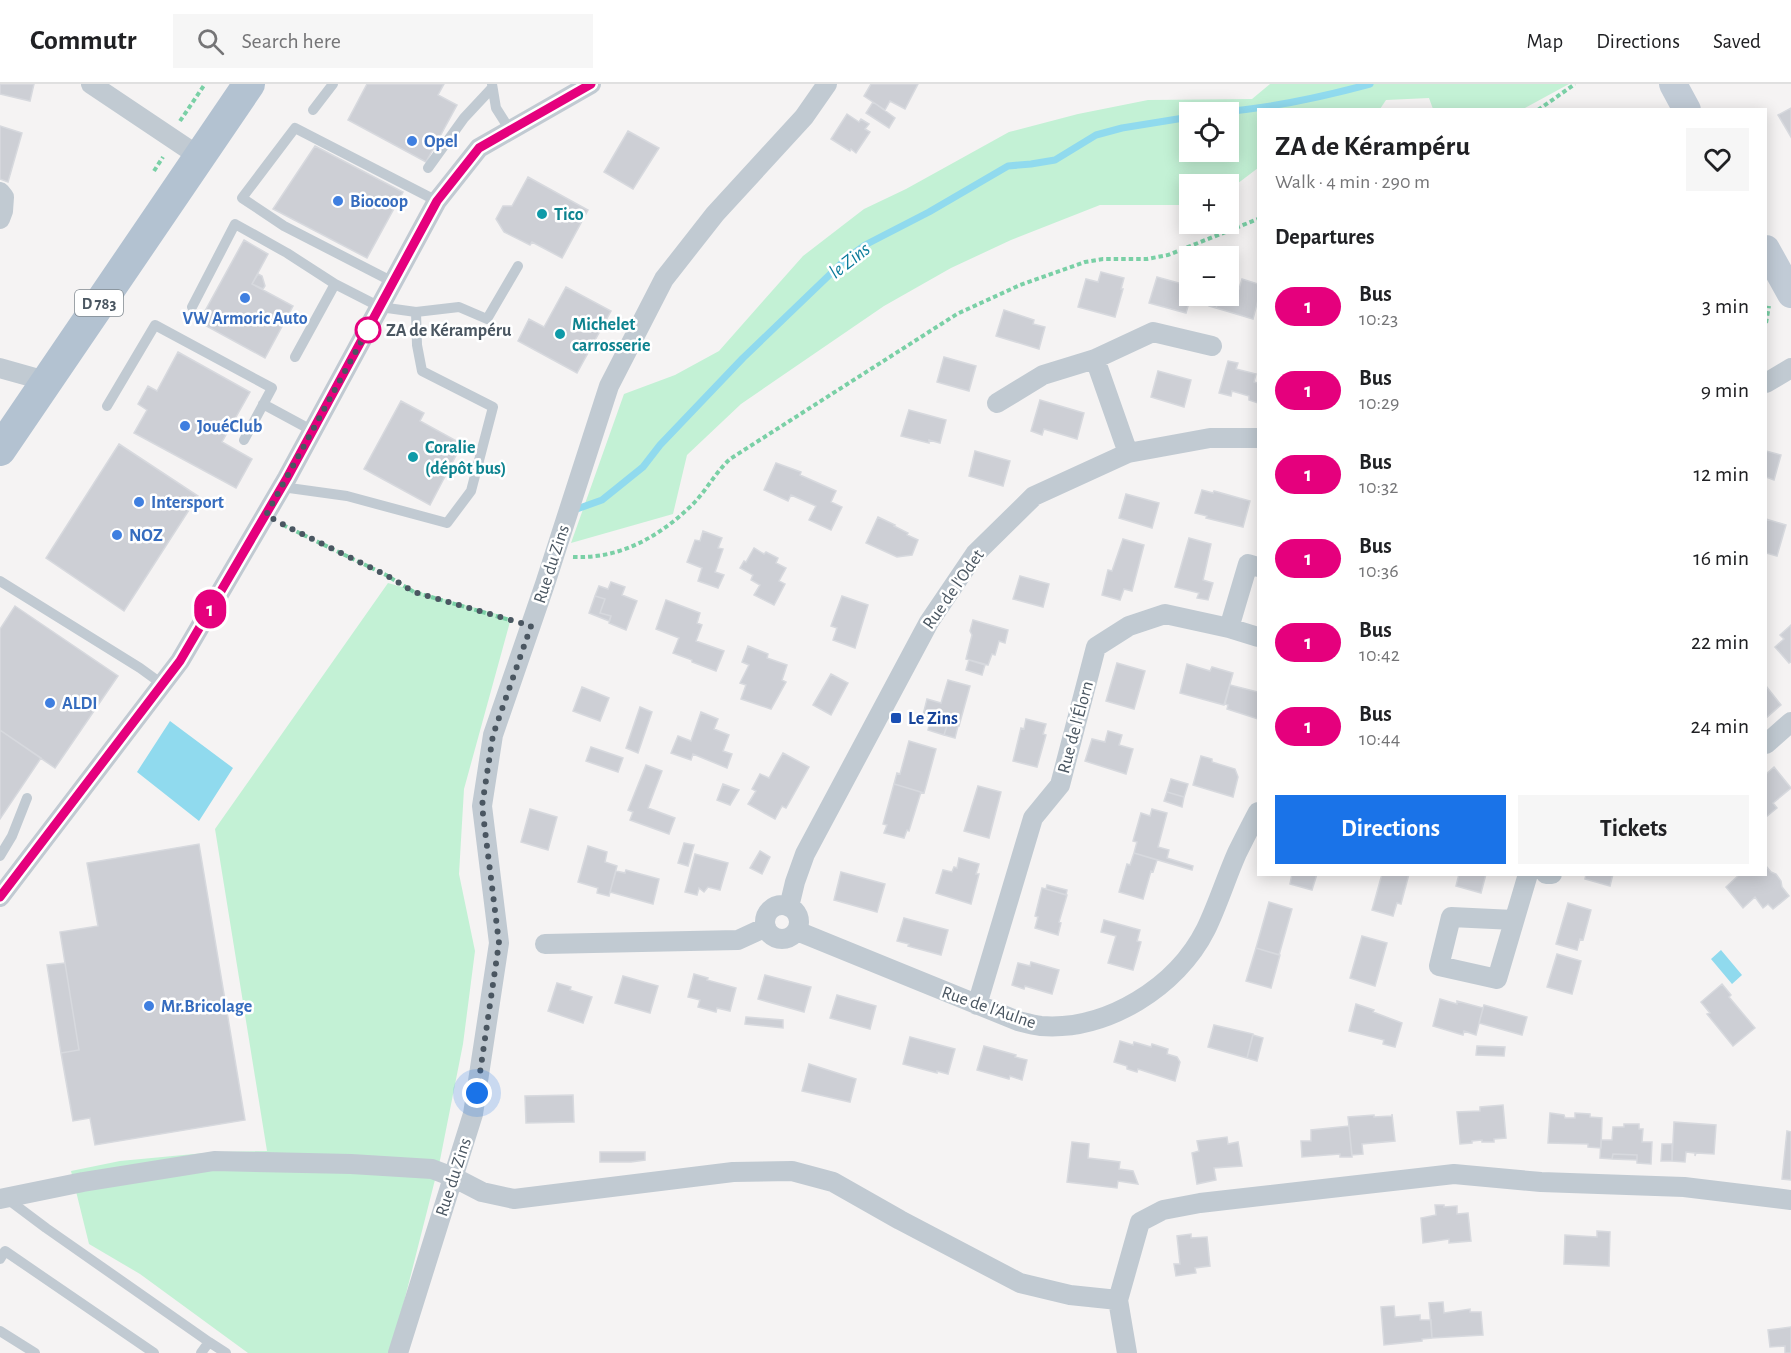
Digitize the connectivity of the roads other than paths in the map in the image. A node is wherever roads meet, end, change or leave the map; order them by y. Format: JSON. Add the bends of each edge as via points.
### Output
{"nodes":[{"id":1,"x":91,"y":84,"type":"edge"},
{"id":2,"x":249,"y":84,"type":"edge"},
{"id":3,"x":333,"y":84,"type":"edge"},
{"id":4,"x":591,"y":84,"type":"edge"},
{"id":5,"x":827,"y":84,"type":"edge"},
{"id":6,"x":1673,"y":84,"type":"edge"},
{"id":7,"x":492,"y":86,"type":"edge"},
{"id":8,"x":1686,"y":108,"type":"edge"},
{"id":9,"x":313,"y":111,"type":"dead end"},
{"id":10,"x":510,"y":130,"type":"junction"},
{"id":11,"x":200,"y":157,"type":"junction"},
{"id":12,"x":429,"y":168,"type":"dead end"},
{"id":13,"x":0,"y":192,"type":"edge"},
{"id":14,"x":437,"y":201,"type":"junction"},
{"id":15,"x":0,"y":219,"type":"edge"},
{"id":16,"x":1767,"y":251,"type":"edge"},
{"id":17,"x":518,"y":266,"type":"dead end"},
{"id":18,"x":393,"y":282,"type":"junction"},
{"id":19,"x":335,"y":284,"type":"junction"},
{"id":20,"x":1791,"y":294,"type":"edge"},
{"id":21,"x":192,"y":307,"type":"dead end"},
{"id":22,"x":380,"y":307,"type":"junction"},
{"id":23,"x":416,"y":312,"type":"junction"},
{"id":24,"x":1212,"y":346,"type":"dead end"},
{"id":25,"x":295,"y":357,"type":"dead end"},
{"id":26,"x":1095,"y":358,"type":"junction"},
{"id":27,"x":0,"y":368,"type":"edge"},
{"id":28,"x":1791,"y":368,"type":"edge"},
{"id":29,"x":46,"y":381,"type":"junction"},
{"id":30,"x":1767,"y":382,"type":"edge"},
{"id":31,"x":998,"y":403,"type":"dead end"},
{"id":32,"x":263,"y":404,"type":"junction"},
{"id":33,"x":107,"y":406,"type":"dead end"},
{"id":34,"x":313,"y":431,"type":"junction"},
{"id":35,"x":1257,"y":438,"type":"edge"},
{"id":36,"x":244,"y":440,"type":"dead end"},
{"id":37,"x":0,"y":450,"type":"edge"},
{"id":38,"x":1128,"y":453,"type":"junction"},
{"id":39,"x":282,"y":487,"type":"junction"},
{"id":40,"x":1257,"y":567,"type":"edge"},
{"id":41,"x":0,"y":581,"type":"edge"},
{"id":42,"x":1229,"y":628,"type":"junction"},
{"id":43,"x":1257,"y":637,"type":"edge"},
{"id":44,"x":162,"y":684,"type":"junction"},
{"id":45,"x":1791,"y":723,"type":"edge"},
{"id":46,"x":1767,"y":743,"type":"edge"},
{"id":47,"x":27,"y":798,"type":"dead end"},
{"id":48,"x":1257,"y":814,"type":"edge"},
{"id":49,"x":0,"y":856,"type":"edge"},
{"id":50,"x":1527,"y":876,"type":"edge"},
{"id":51,"x":2,"y":889,"type":"edge"},
{"id":52,"x":789,"y":907,"type":"junction"},
{"id":53,"x":1514,"y":920,"type":"dead end"},
{"id":54,"x":766,"y":927,"type":"junction"},
{"id":55,"x":797,"y":931,"type":"junction"},
{"id":56,"x":546,"y":944,"type":"dead end"},
{"id":57,"x":977,"y":1005,"type":"junction"},
{"id":58,"x":453,"y":1177,"type":"junction"},
{"id":59,"x":3,"y":1198,"type":"edge"},
{"id":60,"x":1791,"y":1200,"type":"edge"},
{"id":61,"x":0,"y":1259,"type":"edge"},
{"id":62,"x":1118,"y":1300,"type":"junction"},
{"id":63,"x":0,"y":1331,"type":"edge"},
{"id":64,"x":209,"y":1342,"type":"junction"},
{"id":65,"x":34,"y":1353,"type":"edge"},
{"id":66,"x":154,"y":1353,"type":"edge"},
{"id":67,"x":201,"y":1353,"type":"edge"},
{"id":68,"x":225,"y":1353,"type":"edge"},
{"id":69,"x":398,"y":1353,"type":"edge"},
{"id":70,"x":1127,"y":1353,"type":"edge"}],
"edges":[{"from":1,"to":11,"type":"street"},
{"from":2,"to":11,"type":"main road","number":"D 783"},
{"from":3,"to":9,"type":"lane"},
{"from":4,"to":10,"type":"street"},
{"from":5,"to":58,"type":"street","name":"Rue du Zins","via":[[804,117],[715,214],[664,279],[609,386],[493,735],[482,806],[499,943],[473,1114]]},
{"from":6,"to":8,"type":"main road"},
{"from":7,"to":10,"type":"lane","via":[[496,108]]},
{"from":7,"to":12,"type":"lane"},
{"from":10,"to":14,"type":"street","via":[[479,148]]},
{"from":11,"to":29,"type":"main road","number":"D 783"},
{"from":13,"to":15,"type":"street","via":[[4,197]]},
{"from":14,"to":18,"type":"street"},
{"from":14,"to":18,"type":"lane","via":[[295,128],[242,198],[284,226]]},
{"from":16,"to":20,"type":"main road"},
{"from":17,"to":23,"type":"lane","via":[[487,319],[459,307]]},
{"from":18,"to":22,"type":"street"},
{"from":19,"to":21,"type":"lane","via":[[235,224]]},
{"from":19,"to":22,"type":"lane"},
{"from":19,"to":25,"type":"lane"},
{"from":22,"to":23,"type":"lane"},
{"from":22,"to":34,"type":"street"},
{"from":23,"to":39,"type":"lane","via":[[422,371],[492,407],[471,491],[447,523],[347,496]]},
{"from":24,"to":26,"type":"street","via":[[1153,332]]},
{"from":26,"to":31,"type":"street","via":[[1043,375]]},
{"from":26,"to":38,"type":"street"},
{"from":27,"to":29,"type":"street"},
{"from":28,"to":30,"type":"street"},
{"from":29,"to":37,"type":"main road","number":"D 783"},
{"from":32,"to":33,"type":"lane","via":[[272,388],[155,325]]},
{"from":32,"to":34,"type":"lane"},
{"from":32,"to":36,"type":"lane"},
{"from":34,"to":39,"type":"street"},
{"from":35,"to":38,"type":"street","name":"Rue de l'Odet","via":[[1210,438]]},
{"from":38,"to":52,"type":"street","name":"Rue de l'Odet","via":[[1034,496],[975,554],[929,622],[811,843]]},
{"from":39,"to":44,"type":"street","via":[[180,661]]},
{"from":40,"to":42,"type":"street","via":[[1248,564]]},
{"from":41,"to":44,"type":"lane"},
{"from":42,"to":43,"type":"street","name":"Rue de l'Élorn"},
{"from":42,"to":57,"type":"street","name":"Rue de l'Élorn","via":[[1165,614],[1129,626],[1096,647],[1060,785],[1033,818]]},
{"from":44,"to":51,"type":"street"},
{"from":45,"to":46,"type":"street"},
{"from":47,"to":49,"type":"lane"},
{"from":48,"to":57,"type":"street","name":"Rue de l'Aulne","via":[[1206,930],[1191,953],[1170,978],[1133,1004],[1101,1018],[1067,1026],[1018,1021]]},
{"from":50,"to":53,"type":"street"},
{"from":52,"to":54,"type":"street","via":[[778,906],[769,911]]},
{"from":52,"to":55,"type":"street","via":[[799,917]]},
{"from":54,"to":55,"type":"street","via":[[772,936],[783,939]]},
{"from":54,"to":56,"type":"street","via":[[738,940]]},
{"from":55,"to":57,"type":"street","name":"Rue de l'Aulne"},
{"from":58,"to":59,"type":"street","via":[[432,1169],[409,1167],[214,1161]]},
{"from":58,"to":62,"type":"street","via":[[482,1192],[514,1198],[733,1172],[792,1171],[833,1182],[1020,1283],[1070,1295]]},
{"from":58,"to":69,"type":"street","name":"Rue du Zins"},
{"from":59,"to":64,"type":"lane"},
{"from":60,"to":62,"type":"street","via":[[1684,1187],[1541,1182],[1454,1173],[1200,1203],[1163,1210],[1140,1222]]},
{"from":61,"to":66,"type":"lane","via":[[5,1251]]},
{"from":62,"to":70,"type":"street"},
{"from":63,"to":65,"type":"lane"},
{"from":64,"to":67,"type":"lane"},
{"from":64,"to":68,"type":"lane"}]}
